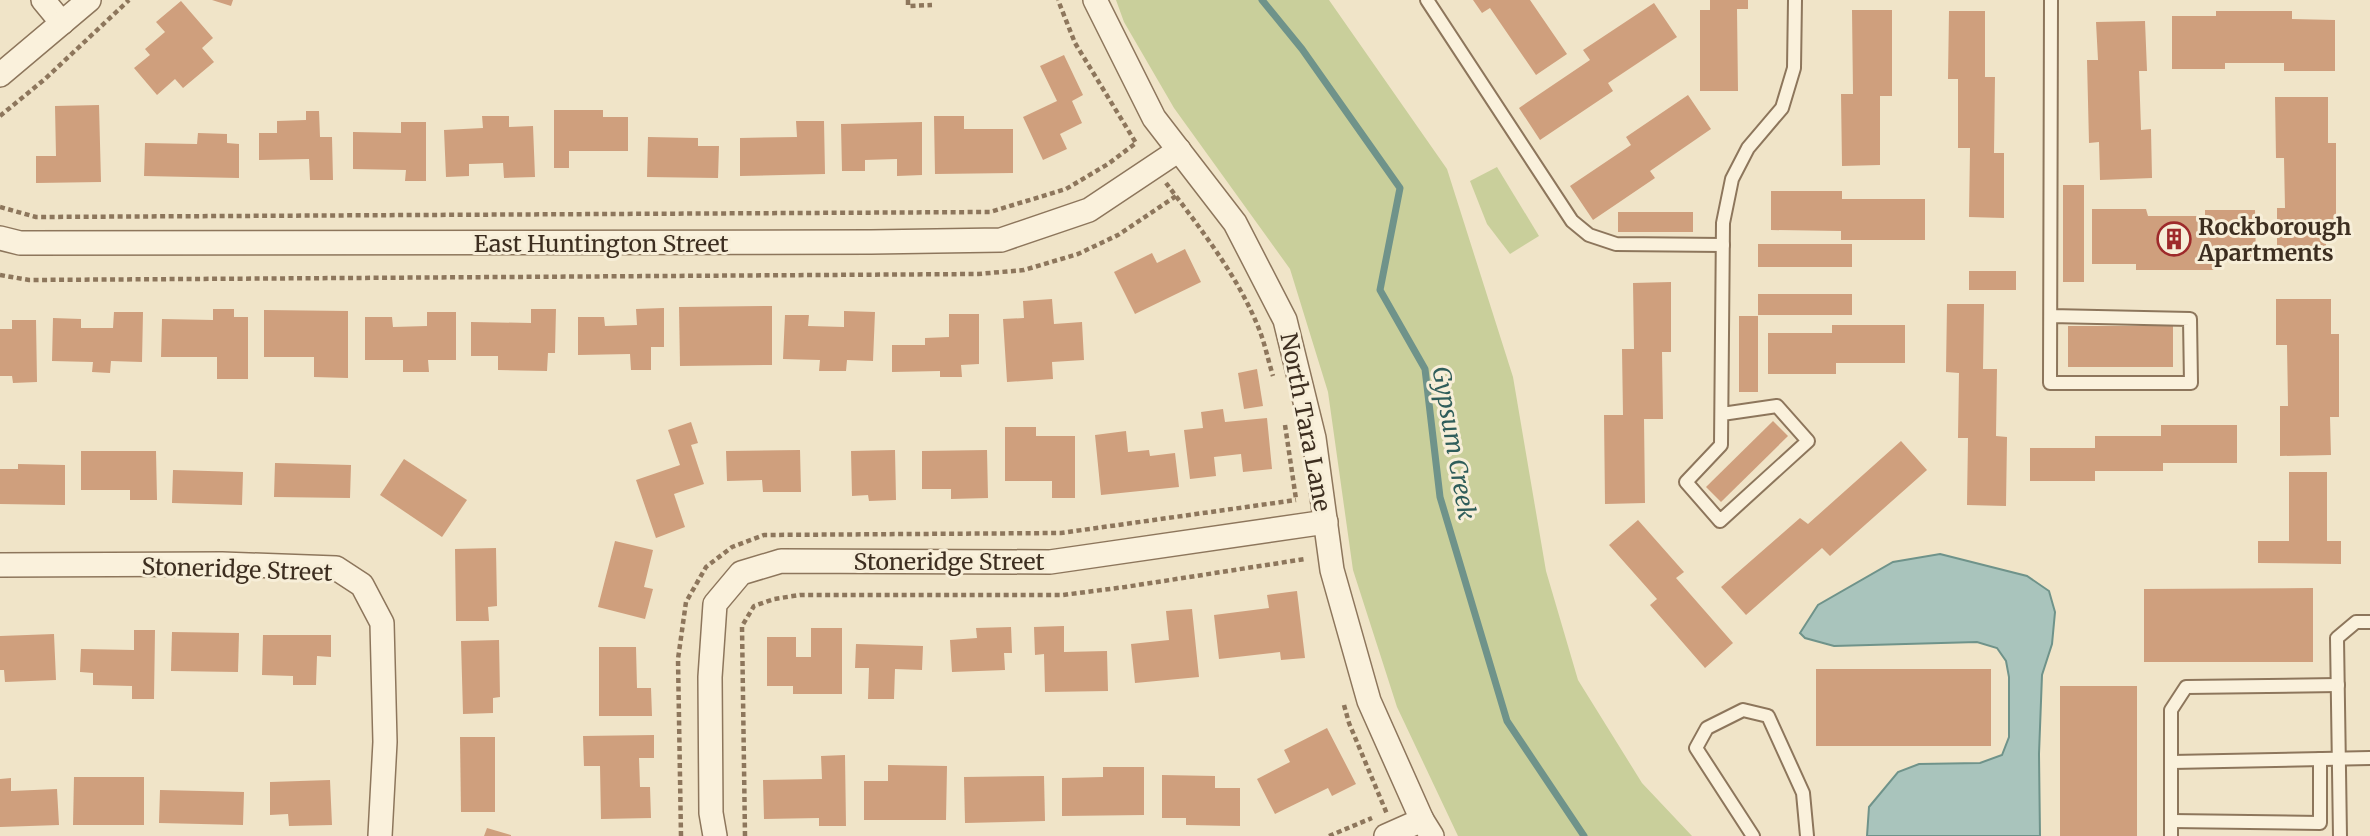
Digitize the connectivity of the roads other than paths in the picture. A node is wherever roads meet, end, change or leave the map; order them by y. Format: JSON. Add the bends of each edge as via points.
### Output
{"nodes":[{"id":1,"x":43,"y":0,"type":"edge"},
{"id":2,"x":89,"y":0,"type":"edge"},
{"id":3,"x":1095,"y":0,"type":"edge"},
{"id":4,"x":1427,"y":0,"type":"edge"},
{"id":5,"x":1795,"y":0,"type":"edge"},
{"id":6,"x":2051,"y":0,"type":"edge"},
{"id":7,"x":61,"y":23,"type":"junction"},
{"id":8,"x":0,"y":75,"type":"edge"},
{"id":9,"x":1179,"y":150,"type":"junction"},
{"id":10,"x":0,"y":238,"type":"edge"},
{"id":11,"x":1723,"y":245,"type":"junction"},
{"id":12,"x":2051,"y":316,"type":"junction"},
{"id":13,"x":1722,"y":414,"type":"junction"},
{"id":14,"x":1326,"y":522,"type":"junction"},
{"id":15,"x":0,"y":565,"type":"edge"},
{"id":16,"x":2370,"y":622,"type":"edge"},
{"id":17,"x":2338,"y":685,"type":"junction"},
{"id":18,"x":2339,"y":758,"type":"junction"},
{"id":19,"x":2370,"y":758,"type":"edge"},
{"id":20,"x":2319,"y":759,"type":"junction"},
{"id":21,"x":2172,"y":762,"type":"junction"},
{"id":22,"x":2172,"y":821,"type":"junction"},
{"id":23,"x":1389,"y":826,"type":"edge"},
{"id":24,"x":1427,"y":828,"type":"edge"},
{"id":25,"x":380,"y":836,"type":"edge"},
{"id":26,"x":715,"y":836,"type":"edge"},
{"id":27,"x":1753,"y":836,"type":"edge"},
{"id":28,"x":1807,"y":836,"type":"edge"},
{"id":29,"x":2171,"y":836,"type":"edge"},
{"id":30,"x":2340,"y":836,"type":"edge"}],
"edges":[{"from":1,"to":7,"type":"street"},
{"from":2,"to":7,"type":"street"},
{"from":3,"to":9,"type":"street","name":"North Tara Lane","via":[[1154,118]]},
{"from":4,"to":11,"type":"lane","via":[[1572,221],[1589,235],[1616,244]]},
{"from":5,"to":11,"type":"lane","via":[[1794,68],[1782,108],[1748,148],[1732,179]]},
{"from":6,"to":12,"type":"lane"},
{"from":7,"to":8,"type":"street"},
{"from":9,"to":10,"type":"street","name":"East Huntington Street","via":[[1089,210],[1001,240],[20,243]]},
{"from":9,"to":14,"type":"street","name":"North Tara Lane","via":[[1235,223],[1285,320],[1314,438]]},
{"from":11,"to":13,"type":"lane"},
{"from":12,"to":12,"type":"lane","via":[[2050,383],[2191,383],[2190,319]]},
{"from":13,"to":13,"type":"lane","via":[[1721,445],[1686,482],[1720,521],[1808,441],[1777,406]]},
{"from":14,"to":24,"type":"street","name":"North Tara Lane","via":[[1332,570],[1369,701]]},
{"from":14,"to":26,"type":"street","name":"Stoneridge Street","via":[[1050,562],[781,561],[741,573],[715,604],[710,677]]},
{"from":15,"to":25,"type":"street","name":"Stoneridge Street","via":[[336,568],[362,585],[382,623]]},
{"from":16,"to":17,"type":"lane","via":[[2356,622],[2337,638]]},
{"from":17,"to":18,"type":"lane"},
{"from":17,"to":21,"type":"lane","via":[[2186,687],[2171,710]]},
{"from":18,"to":19,"type":"lane"},
{"from":18,"to":20,"type":"lane"},
{"from":18,"to":30,"type":"lane"},
{"from":20,"to":21,"type":"lane"},
{"from":20,"to":22,"type":"lane","via":[[2319,823]]},
{"from":21,"to":22,"type":"lane"},
{"from":22,"to":29,"type":"lane"},
{"from":23,"to":24,"type":"street"},
{"from":27,"to":28,"type":"lane","via":[[1696,748],[1707,728],[1742,710],[1768,716],[1803,793]]}]}
